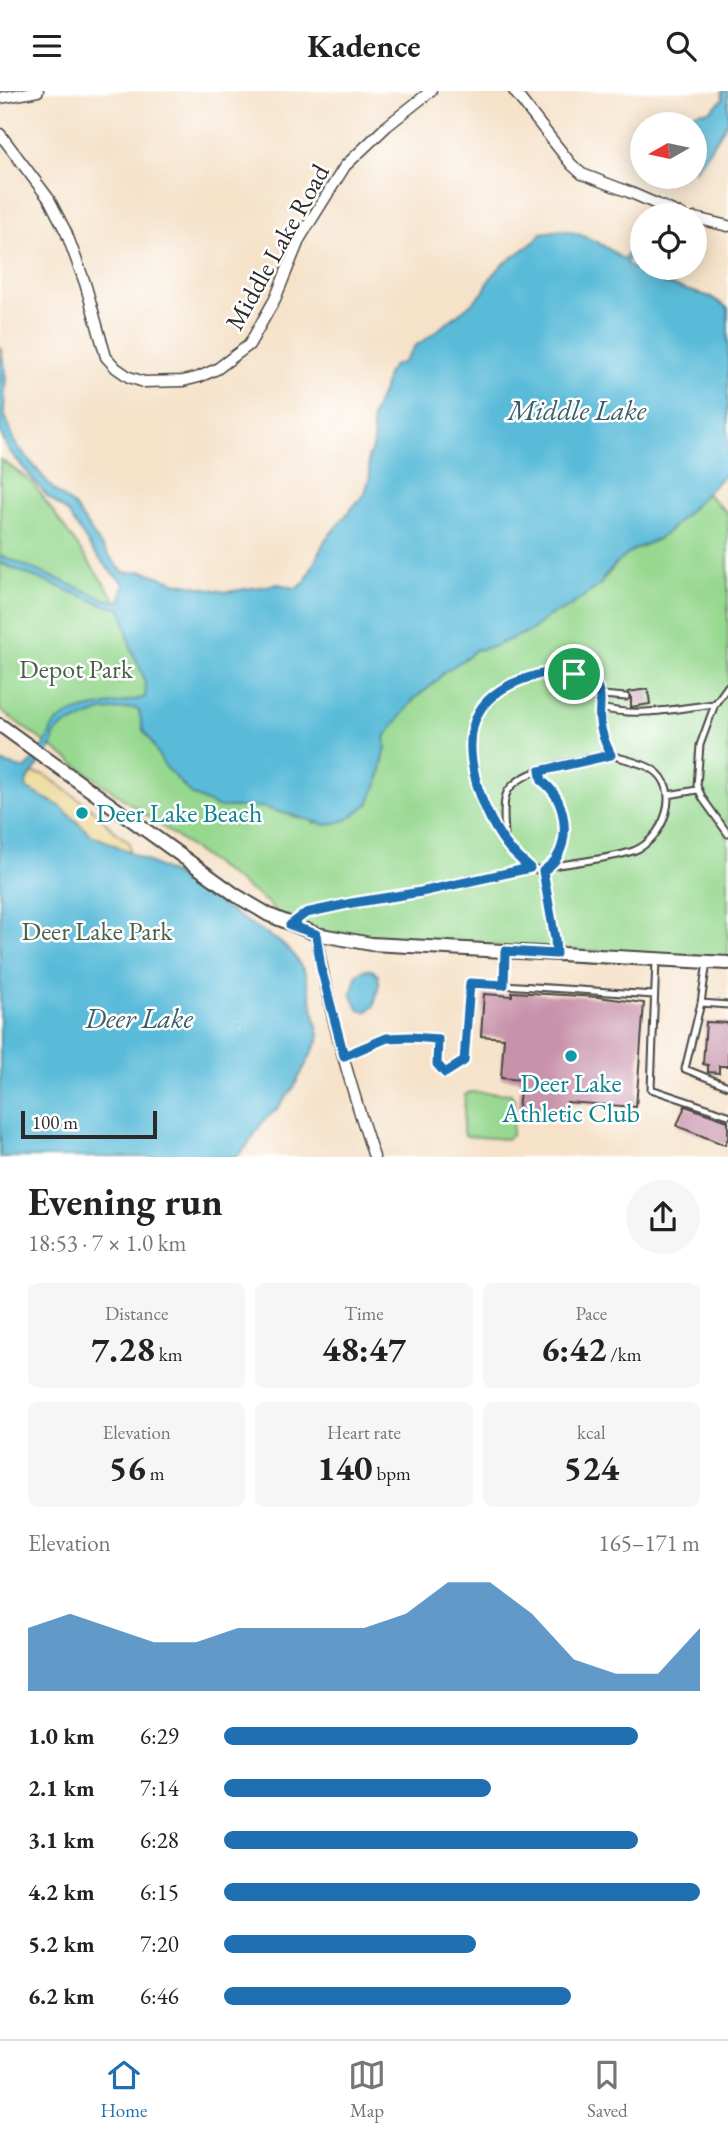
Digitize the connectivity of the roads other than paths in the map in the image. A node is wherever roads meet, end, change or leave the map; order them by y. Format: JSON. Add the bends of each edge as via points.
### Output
{"nodes":[{"id":1,"x":38,"y":91,"type":"edge"},
{"id":2,"x":431,"y":91,"type":"edge"},
{"id":3,"x":513,"y":91,"type":"edge"},
{"id":4,"x":0,"y":99,"type":"edge"},
{"id":5,"x":0,"y":134,"type":"edge"},
{"id":6,"x":653,"y":203,"type":"edge"},
{"id":7,"x":707,"y":221,"type":"edge"},
{"id":8,"x":728,"y":226,"type":"edge"},
{"id":9,"x":728,"y":686,"type":"edge"},
{"id":10,"x":602,"y":695,"type":"junction"},
{"id":11,"x":626,"y":697,"type":"dead end"},
{"id":12,"x":715,"y":703,"type":"junction"},
{"id":13,"x":601,"y":708,"type":"junction"},
{"id":14,"x":0,"y":725,"type":"edge"},
{"id":15,"x":611,"y":755,"type":"junction"},
{"id":16,"x":540,"y":771,"type":"junction"},
{"id":17,"x":697,"y":790,"type":"junction"},
{"id":18,"x":668,"y":795,"type":"junction"},
{"id":19,"x":728,"y":834,"type":"edge"},
{"id":20,"x":505,"y":841,"type":"junction"},
{"id":21,"x":530,"y":868,"type":"junction"},
{"id":22,"x":546,"y":869,"type":"junction"},
{"id":23,"x":290,"y":925,"type":"junction"},
{"id":24,"x":316,"y":934,"type":"junction"},
{"id":25,"x":505,"y":951,"type":"junction"},
{"id":26,"x":556,"y":954,"type":"junction"},
{"id":27,"x":656,"y":959,"type":"junction"},
{"id":28,"x":707,"y":962,"type":"junction"},
{"id":29,"x":728,"y":963,"type":"edge"},
{"id":30,"x":504,"y":985,"type":"junction"},
{"id":31,"x":654,"y":995,"type":"junction"},
{"id":32,"x":701,"y":1003,"type":"junction"},
{"id":33,"x":728,"y":1005,"type":"edge"},
{"id":34,"x":344,"y":1056,"type":"junction"},
{"id":35,"x":728,"y":1086,"type":"edge"},
{"id":36,"x":728,"y":1115,"type":"edge"},
{"id":37,"x":374,"y":1157,"type":"edge"}],
"edges":[{"from":1,"to":4,"type":"street"},
{"from":2,"to":5,"type":"street","name":"Middle Lake Road","via":[[345,166],[300,238],[275,299],[249,345],[216,369],[183,381],[129,377],[106,357],[66,232],[49,199]]},
{"from":3,"to":6,"type":"street","via":[[582,174]]},
{"from":7,"to":8,"type":"street"},
{"from":9,"to":12,"type":"lane"},
{"from":10,"to":11,"type":"lane"},
{"from":10,"to":13,"type":"lane"},
{"from":10,"to":20,"type":"lane","via":[[595,682],[548,672],[521,679],[481,708],[471,734],[471,763],[479,792]]},
{"from":12,"to":13,"type":"lane","via":[[645,712]]},
{"from":12,"to":17,"type":"lane","via":[[700,745]]},
{"from":13,"to":15,"type":"lane","via":[[599,720]]},
{"from":14,"to":23,"type":"street","via":[[237,896]]},
{"from":15,"to":16,"type":"lane"},
{"from":15,"to":18,"type":"lane","via":[[653,769],[668,787]]},
{"from":16,"to":20,"type":"lane","via":[[513,783],[506,795]]},
{"from":16,"to":22,"type":"lane","via":[[563,810],[564,835],[556,860]]},
{"from":17,"to":18,"type":"lane"},
{"from":17,"to":19,"type":"lane"},
{"from":18,"to":22,"type":"lane","via":[[669,803],[651,840],[635,851]]},
{"from":20,"to":21,"type":"lane"},
{"from":21,"to":22,"type":"lane"},
{"from":21,"to":23,"type":"lane","via":[[306,913]]},
{"from":22,"to":26,"type":"lane"},
{"from":23,"to":24,"type":"street"},
{"from":24,"to":25,"type":"street","via":[[371,944]]},
{"from":24,"to":34,"type":"street"},
{"from":25,"to":26,"type":"street"},
{"from":25,"to":30,"type":"lane"},
{"from":26,"to":27,"type":"street"},
{"from":27,"to":28,"type":"street"},
{"from":27,"to":31,"type":"lane"},
{"from":28,"to":29,"type":"street"},
{"from":28,"to":32,"type":"lane"},
{"from":30,"to":31,"type":"lane"},
{"from":30,"to":34,"type":"lane","via":[[470,983],[464,1061],[445,1073],[437,1064],[438,1039],[387,1038]]},
{"from":31,"to":36,"type":"lane","via":[[651,1089]]},
{"from":32,"to":33,"type":"lane"},
{"from":32,"to":35,"type":"lane","via":[[685,1069]]},
{"from":34,"to":37,"type":"street"}]}
